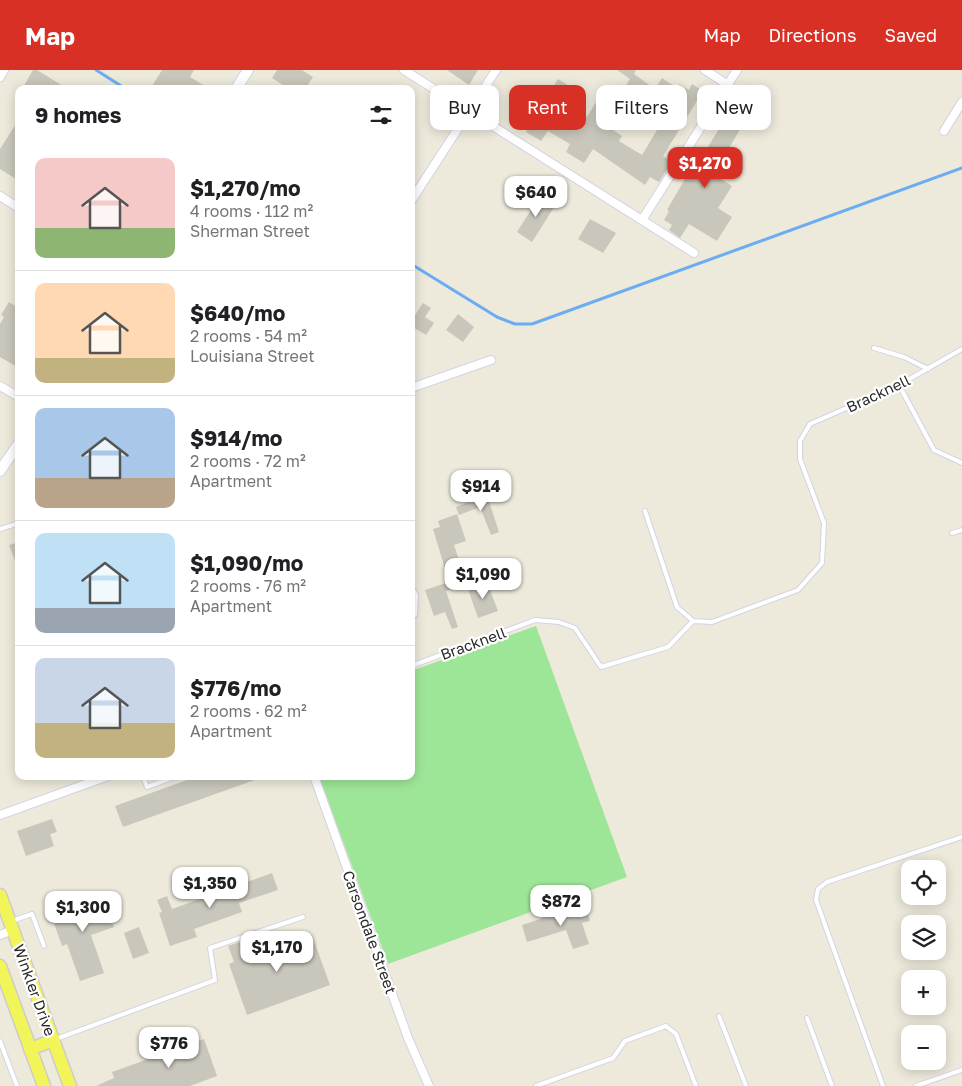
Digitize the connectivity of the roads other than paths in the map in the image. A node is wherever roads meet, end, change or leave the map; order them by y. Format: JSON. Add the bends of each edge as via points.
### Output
{"nodes":[{"id":1,"x":4,"y":70,"type":"edge"},
{"id":2,"x":404,"y":70,"type":"edge"},
{"id":3,"x":496,"y":70,"type":"edge"},
{"id":4,"x":704,"y":70,"type":"edge"},
{"id":5,"x":736,"y":70,"type":"edge"},
{"id":6,"x":244,"y":71,"type":"edge"},
{"id":7,"x":0,"y":77,"type":"edge"},
{"id":8,"x":238,"y":85,"type":"edge"},
{"id":9,"x":487,"y":85,"type":"edge"},
{"id":10,"x":728,"y":85,"type":"joint"},
{"id":11,"x":430,"y":86,"type":"edge"},
{"id":12,"x":962,"y":102,"type":"edge"},
{"id":13,"x":459,"y":130,"type":"edge"},
{"id":14,"x":499,"y":130,"type":"edge"},
{"id":15,"x":699,"y":130,"type":"edge"},
{"id":16,"x":944,"y":131,"type":"dead end"},
{"id":17,"x":415,"y":195,"type":"edge"},
{"id":18,"x":0,"y":196,"type":"edge"},
{"id":19,"x":15,"y":205,"type":"edge"},
{"id":20,"x":642,"y":220,"type":"junction"},
{"id":21,"x":694,"y":253,"type":"dead end"},
{"id":22,"x":874,"y":348,"type":"dead end"},
{"id":23,"x":962,"y":349,"type":"edge"},
{"id":24,"x":491,"y":360,"type":"dead end"},
{"id":25,"x":928,"y":369,"type":"junction"},
{"id":26,"x":899,"y":385,"type":"junction"},
{"id":27,"x":0,"y":386,"type":"edge"},
{"id":28,"x":415,"y":387,"type":"edge"},
{"id":29,"x":15,"y":395,"type":"edge"},
{"id":30,"x":15,"y":449,"type":"edge"},
{"id":31,"x":962,"y":463,"type":"edge"},
{"id":32,"x":0,"y":471,"type":"edge"},
{"id":33,"x":644,"y":511,"type":"dead end"},
{"id":34,"x":15,"y":523,"type":"edge"},
{"id":35,"x":0,"y":529,"type":"edge"},
{"id":36,"x":962,"y":530,"type":"edge"},
{"id":37,"x":952,"y":532,"type":"dead end"},
{"id":38,"x":415,"y":593,"type":"edge"},
{"id":39,"x":415,"y":615,"type":"edge"},
{"id":40,"x":693,"y":621,"type":"junction"},
{"id":41,"x":415,"y":665,"type":"edge"},
{"id":42,"x":97,"y":780,"type":"edge"},
{"id":43,"x":144,"y":780,"type":"edge"},
{"id":44,"x":166,"y":780,"type":"edge"},
{"id":45,"x":315,"y":780,"type":"edge"},
{"id":46,"x":0,"y":815,"type":"edge"},
{"id":47,"x":962,"y":837,"type":"edge"},
{"id":48,"x":0,"y":895,"type":"edge"},
{"id":49,"x":303,"y":917,"type":"dead end"},
{"id":50,"x":11,"y":926,"type":"junction"},
{"id":51,"x":0,"y":935,"type":"edge"},
{"id":52,"x":44,"y":946,"type":"dead end"},
{"id":53,"x":0,"y":966,"type":"edge"},
{"id":54,"x":719,"y":1016,"type":"dead end"},
{"id":55,"x":807,"y":1018,"type":"dead end"},
{"id":56,"x":0,"y":1040,"type":"edge"},
{"id":57,"x":54,"y":1040,"type":"junction"},
{"id":58,"x":30,"y":1049,"type":"junction"},
{"id":59,"x":962,"y":1070,"type":"edge"},
{"id":60,"x":17,"y":1086,"type":"edge"},
{"id":61,"x":44,"y":1086,"type":"edge"},
{"id":62,"x":70,"y":1086,"type":"edge"},
{"id":63,"x":429,"y":1086,"type":"edge"},
{"id":64,"x":536,"y":1086,"type":"edge"},
{"id":65,"x":696,"y":1086,"type":"edge"},
{"id":66,"x":746,"y":1086,"type":"edge"},
{"id":67,"x":832,"y":1086,"type":"edge"},
{"id":68,"x":883,"y":1086,"type":"edge"},
{"id":69,"x":916,"y":1086,"type":"edge"}],
"edges":[{"from":1,"to":7,"type":"street"},
{"from":2,"to":11,"type":"street"},
{"from":3,"to":9,"type":"street"},
{"from":4,"to":10,"type":"street"},
{"from":5,"to":10,"type":"street"},
{"from":6,"to":8,"type":"street"},
{"from":12,"to":16,"type":"street"},
{"from":13,"to":17,"type":"street"},
{"from":14,"to":20,"type":"street"},
{"from":15,"to":20,"type":"street"},
{"from":18,"to":19,"type":"street"},
{"from":20,"to":21,"type":"street"},
{"from":22,"to":25,"type":"lane"},
{"from":23,"to":25,"type":"lane","name":"Bracknell"},
{"from":24,"to":28,"type":"street"},
{"from":25,"to":26,"type":"lane","name":"Bracknell"},
{"from":26,"to":31,"type":"lane","via":[[934,450]]},
{"from":26,"to":40,"type":"lane","name":"Bracknell","via":[[810,424],[800,441],[800,459],[824,523],[822,563],[798,590],[712,622]]},
{"from":27,"to":29,"type":"street"},
{"from":30,"to":32,"type":"street"},
{"from":33,"to":40,"type":"lane","via":[[677,607]]},
{"from":34,"to":35,"type":"lane"},
{"from":36,"to":37,"type":"lane"},
{"from":38,"to":39,"type":"lane"},
{"from":40,"to":41,"type":"lane","name":"Bracknell","via":[[668,647],[601,667],[575,628],[559,622],[535,620]]},
{"from":42,"to":46,"type":"street"},
{"from":43,"to":44,"type":"lane","via":[[147,787]]},
{"from":45,"to":63,"type":"street","name":"Carsondale Street","via":[[408,1038]]},
{"from":47,"to":68,"type":"lane","via":[[827,882],[818,889],[816,900]]},
{"from":48,"to":50,"type":"main road","name":"Winkler Drive"},
{"from":49,"to":57,"type":"lane","via":[[210,948],[215,980]]},
{"from":50,"to":51,"type":"street"},
{"from":50,"to":52,"type":"lane","via":[[32,914]]},
{"from":50,"to":57,"type":"main road","name":"Winkler Drive"},
{"from":53,"to":58,"type":"main road","name":"Winkler Drive"},
{"from":54,"to":66,"type":"lane"},
{"from":55,"to":67,"type":"lane"},
{"from":56,"to":60,"type":"lane"},
{"from":57,"to":58,"type":"main road"},
{"from":57,"to":62,"type":"main road","name":"Winkler Drive"},
{"from":58,"to":61,"type":"main road","name":"Winkler Drive"},
{"from":59,"to":69,"type":"lane"},
{"from":64,"to":65,"type":"lane","via":[[613,1058],[624,1041],[666,1026],[676,1034]]}]}
